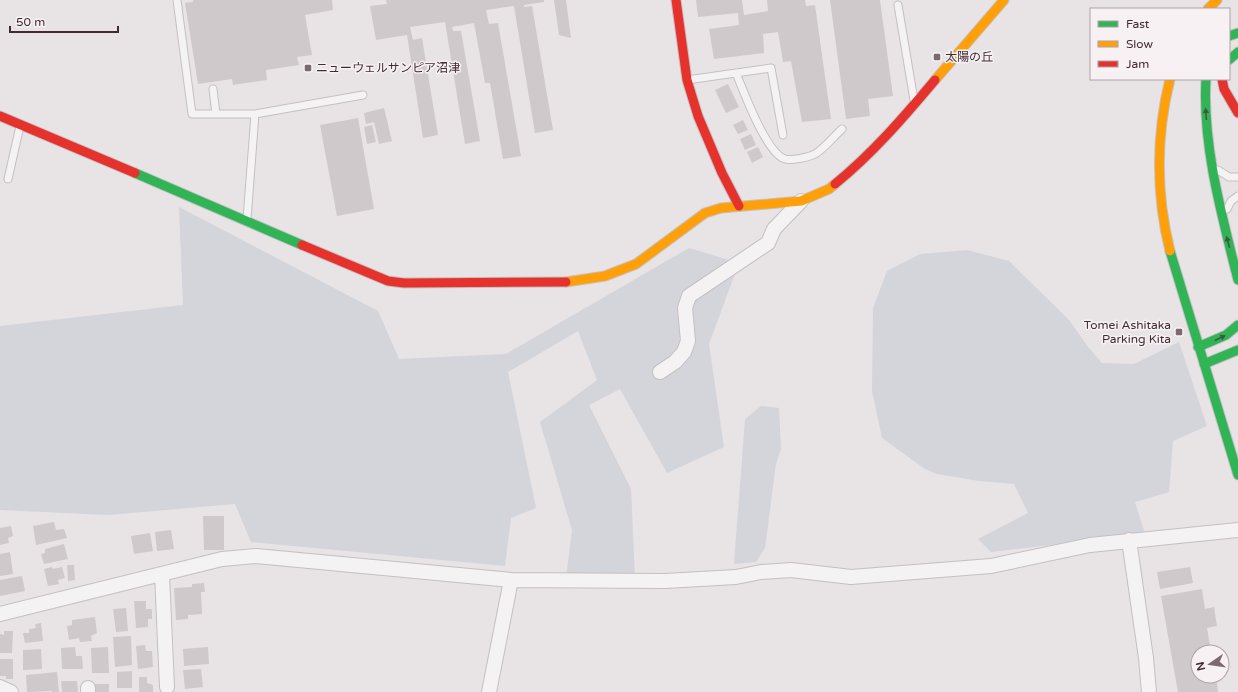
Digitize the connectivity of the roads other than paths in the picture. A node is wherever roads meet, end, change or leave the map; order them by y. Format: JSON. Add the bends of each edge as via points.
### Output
{"nodes":[{"id":1,"x":177,"y":0,"type":"edge"},
{"id":2,"x":676,"y":0,"type":"edge"},
{"id":3,"x":1004,"y":0,"type":"edge"},
{"id":4,"x":1217,"y":0,"type":"edge"},
{"id":5,"x":898,"y":5,"type":"dead end"},
{"id":6,"x":1209,"y":8,"type":"edge"},
{"id":7,"x":1238,"y":52,"type":"edge"},
{"id":8,"x":1230,"y":59,"type":"edge"},
{"id":9,"x":736,"y":73,"type":"junction"},
{"id":10,"x":687,"y":80,"type":"junction"},
{"id":11,"x":1170,"y":80,"type":"edge"},
{"id":12,"x":1206,"y":80,"type":"edge"},
{"id":13,"x":1222,"y":80,"type":"edge"},
{"id":14,"x":213,"y":89,"type":"dead end"},
{"id":15,"x":363,"y":95,"type":"dead end"},
{"id":16,"x":915,"y":104,"type":"junction"},
{"id":17,"x":1238,"y":113,"type":"edge"},
{"id":18,"x":216,"y":114,"type":"junction"},
{"id":19,"x":254,"y":114,"type":"junction"},
{"id":20,"x":0,"y":116,"type":"edge"},
{"id":21,"x":20,"y":124,"type":"junction"},
{"id":22,"x":842,"y":129,"type":"dead end"},
{"id":23,"x":783,"y":135,"type":"dead end"},
{"id":24,"x":1211,"y":158,"type":"junction"},
{"id":25,"x":1238,"y":177,"type":"edge"},
{"id":26,"x":8,"y":179,"type":"dead end"},
{"id":27,"x":1238,"y":196,"type":"edge"},
{"id":28,"x":801,"y":201,"type":"junction"},
{"id":29,"x":739,"y":206,"type":"junction"},
{"id":30,"x":247,"y":221,"type":"junction"},
{"id":31,"x":1224,"y":225,"type":"junction"},
{"id":32,"x":1238,"y":280,"type":"edge"},
{"id":33,"x":1238,"y":324,"type":"edge"},
{"id":34,"x":1198,"y":347,"type":"junction"},
{"id":35,"x":1238,"y":350,"type":"edge"},
{"id":36,"x":1204,"y":364,"type":"junction"},
{"id":37,"x":660,"y":372,"type":"dead end"},
{"id":38,"x":1238,"y":475,"type":"edge"},
{"id":39,"x":1238,"y":530,"type":"edge"},
{"id":40,"x":1129,"y":540,"type":"junction"},
{"id":41,"x":162,"y":574,"type":"junction"},
{"id":42,"x":511,"y":580,"type":"junction"},
{"id":43,"x":0,"y":614,"type":"edge"},
{"id":44,"x":0,"y":687,"type":"edge"},
{"id":45,"x":167,"y":687,"type":"dead end"},
{"id":46,"x":11,"y":692,"type":"edge"},
{"id":47,"x":489,"y":692,"type":"edge"},
{"id":48,"x":1149,"y":692,"type":"edge"}],
"edges":[{"from":1,"to":18,"type":"lane","via":[[192,114]]},
{"from":2,"to":10,"type":"main road"},
{"from":3,"to":16,"type":"main road"},
{"from":4,"to":6,"type":"main road"},
{"from":5,"to":16,"type":"lane"},
{"from":7,"to":8,"type":"main road"},
{"from":9,"to":10,"type":"lane"},
{"from":9,"to":22,"type":"lane","via":[[766,139],[774,151],[785,159],[817,153]]},
{"from":9,"to":23,"type":"lane","via":[[771,68]]},
{"from":10,"to":29,"type":"main road","via":[[698,116]]},
{"from":11,"to":34,"type":"main road","via":[[1162,121],[1160,187],[1164,222],[1172,256]]},
{"from":24,"to":12,"type":"main road","one_way":true,"via":[[1206,115]]},
{"from":13,"to":17,"type":"main road","via":[[1224,89]]},
{"from":14,"to":18,"type":"lane"},
{"from":15,"to":19,"type":"lane"},
{"from":16,"to":28,"type":"main road","via":[[852,170],[829,189]]},
{"from":18,"to":19,"type":"lane"},
{"from":19,"to":30,"type":"lane"},
{"from":20,"to":21,"type":"main road"},
{"from":21,"to":26,"type":"lane"},
{"from":21,"to":30,"type":"main road"},
{"from":24,"to":25,"type":"lane","via":[[1223,174]]},
{"from":24,"to":31,"type":"main road"},
{"from":27,"to":31,"type":"lane","via":[[1227,208]]},
{"from":28,"to":29,"type":"main road"},
{"from":28,"to":37,"type":"street","via":[[774,229],[768,243],[689,296],[684,308],[688,341],[684,352]]},
{"from":29,"to":30,"type":"main road","via":[[705,213],[636,264],[605,276],[566,282],[404,284],[388,281]]},
{"from":32,"to":31,"type":"main road","one_way":true},
{"from":34,"to":33,"type":"main road","one_way":true,"via":[[1226,335]]},
{"from":34,"to":36,"type":"main road"},
{"from":35,"to":36,"type":"main road"},
{"from":36,"to":38,"type":"main road"},
{"from":39,"to":40,"type":"street"},
{"from":40,"to":42,"type":"street","via":[[1090,545],[991,566],[851,576],[791,570],[664,582]]},
{"from":40,"to":48,"type":"street"},
{"from":41,"to":42,"type":"street","via":[[222,559],[256,556]]},
{"from":41,"to":43,"type":"street"},
{"from":41,"to":45,"type":"street"},
{"from":42,"to":47,"type":"street"},
{"from":44,"to":46,"type":"street"}]}
